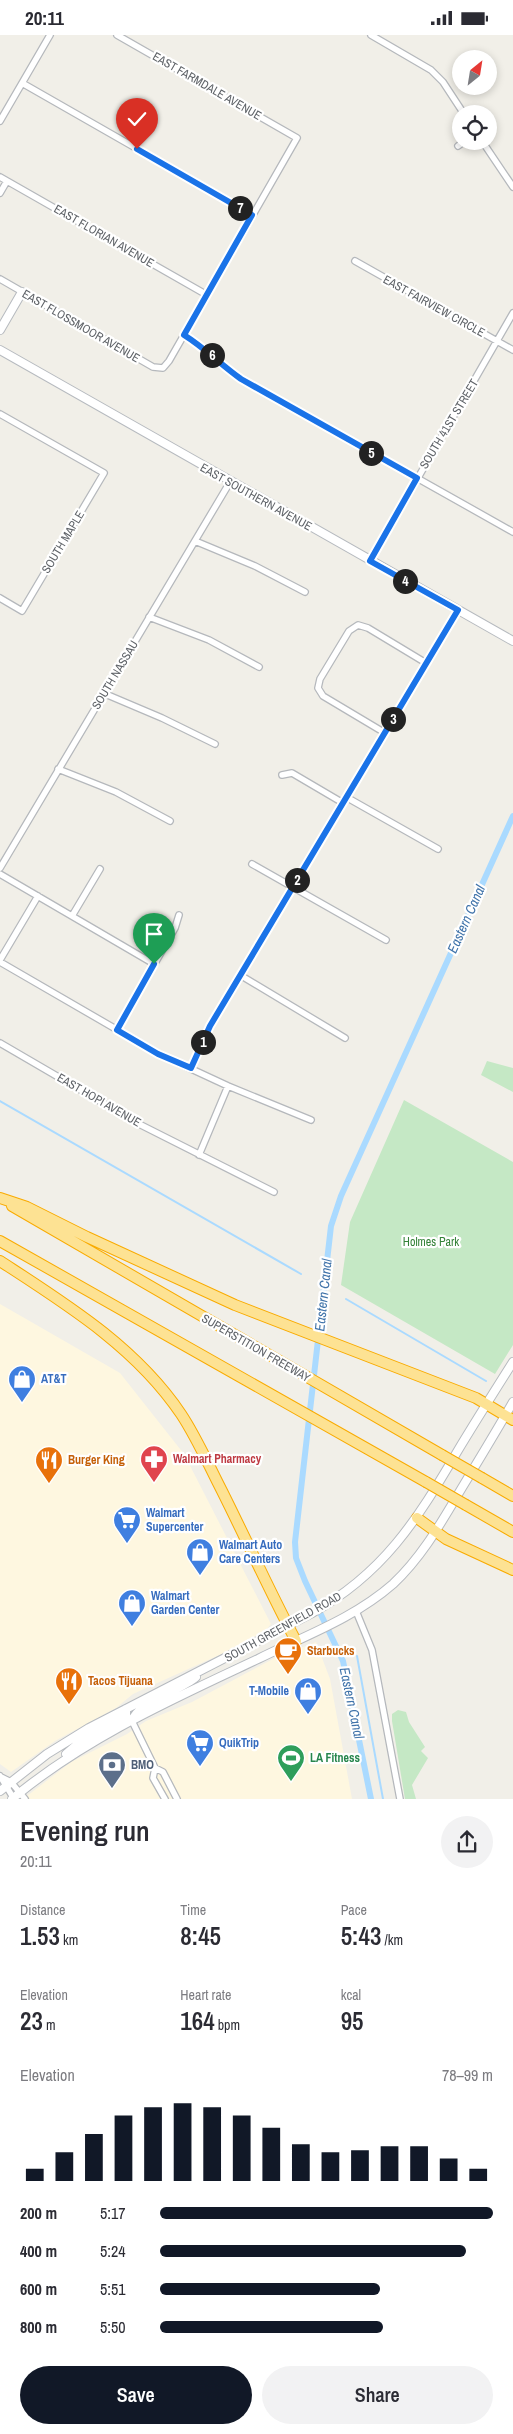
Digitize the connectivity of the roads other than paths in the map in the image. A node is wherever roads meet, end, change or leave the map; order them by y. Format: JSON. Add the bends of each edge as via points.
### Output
{"nodes":[{"id":1,"x":50,"y":35,"type":"edge"},
{"id":2,"x":117,"y":35,"type":"edge"},
{"id":3,"x":371,"y":35,"type":"edge"},
{"id":4,"x":22,"y":83,"type":"junction"},
{"id":5,"x":458,"y":105,"type":"edge"},
{"id":6,"x":0,"y":121,"type":"edge"},
{"id":7,"x":488,"y":150,"type":"edge"},
{"id":8,"x":0,"y":177,"type":"edge"},
{"id":9,"x":7,"y":181,"type":"junction"},
{"id":10,"x":513,"y":187,"type":"edge"},
{"id":11,"x":0,"y":193,"type":"edge"},
{"id":12,"x":252,"y":215,"type":"junction"},
{"id":13,"x":355,"y":261,"type":"dead end"},
{"id":14,"x":0,"y":279,"type":"edge"},
{"id":15,"x":22,"y":292,"type":"junction"},
{"id":16,"x":207,"y":295,"type":"junction"},
{"id":17,"x":513,"y":313,"type":"edge"},
{"id":18,"x":0,"y":330,"type":"edge"},
{"id":19,"x":184,"y":335,"type":"junction"},
{"id":20,"x":497,"y":341,"type":"junction"},
{"id":21,"x":0,"y":350,"type":"edge"},
{"id":22,"x":513,"y":350,"type":"edge"},
{"id":23,"x":0,"y":414,"type":"edge"},
{"id":24,"x":417,"y":478,"type":"junction"},
{"id":25,"x":230,"y":482,"type":"junction"},
{"id":26,"x":513,"y":532,"type":"edge"},
{"id":27,"x":194,"y":541,"type":"junction"},
{"id":28,"x":370,"y":561,"type":"junction"},
{"id":29,"x":305,"y":593,"type":"dead end"},
{"id":30,"x":0,"y":598,"type":"edge"},
{"id":31,"x":458,"y":610,"type":"junction"},
{"id":32,"x":149,"y":617,"type":"junction"},
{"id":33,"x":513,"y":641,"type":"edge"},
{"id":34,"x":426,"y":663,"type":"junction"},
{"id":35,"x":259,"y":667,"type":"dead end"},
{"id":36,"x":103,"y":693,"type":"junction"},
{"id":37,"x":385,"y":733,"type":"junction"},
{"id":38,"x":215,"y":744,"type":"dead end"},
{"id":39,"x":58,"y":769,"type":"junction"},
{"id":40,"x":282,"y":775,"type":"dead end"},
{"id":41,"x":345,"y":800,"type":"junction"},
{"id":42,"x":170,"y":821,"type":"dead end"},
{"id":43,"x":438,"y":849,"type":"dead end"},
{"id":44,"x":252,"y":864,"type":"dead end"},
{"id":45,"x":0,"y":868,"type":"edge"},
{"id":46,"x":100,"y":869,"type":"dead end"},
{"id":47,"x":0,"y":874,"type":"edge"},
{"id":48,"x":293,"y":887,"type":"junction"},
{"id":49,"x":38,"y":896,"type":"junction"},
{"id":50,"x":179,"y":915,"type":"dead end"},
{"id":51,"x":72,"y":916,"type":"junction"},
{"id":52,"x":386,"y":940,"type":"dead end"},
{"id":53,"x":0,"y":961,"type":"edge"},
{"id":54,"x":154,"y":964,"type":"junction"},
{"id":55,"x":240,"y":975,"type":"junction"},
{"id":56,"x":117,"y":1030,"type":"junction"},
{"id":57,"x":346,"y":1038,"type":"dead end"},
{"id":58,"x":0,"y":1043,"type":"edge"},
{"id":59,"x":191,"y":1068,"type":"junction"},
{"id":60,"x":228,"y":1086,"type":"junction"},
{"id":61,"x":311,"y":1120,"type":"dead end"},
{"id":62,"x":199,"y":1155,"type":"junction"},
{"id":63,"x":274,"y":1192,"type":"dead end"},
{"id":64,"x":0,"y":1199,"type":"edge"},
{"id":65,"x":0,"y":1241,"type":"edge"},
{"id":66,"x":0,"y":1261,"type":"edge"},
{"id":67,"x":513,"y":1362,"type":"edge"},
{"id":68,"x":513,"y":1402,"type":"edge"},
{"id":69,"x":487,"y":1404,"type":"junction"},
{"id":70,"x":509,"y":1418,"type":"edge"},
{"id":71,"x":513,"y":1496,"type":"edge"},
{"id":72,"x":417,"y":1518,"type":"junction"},
{"id":73,"x":436,"y":1532,"type":"junction"},
{"id":74,"x":513,"y":1532,"type":"edge"},
{"id":75,"x":513,"y":1570,"type":"edge"},
{"id":76,"x":356,"y":1611,"type":"junction"},
{"id":77,"x":288,"y":1625,"type":"junction"},
{"id":78,"x":296,"y":1641,"type":"junction"},
{"id":79,"x":205,"y":1669,"type":"junction"},
{"id":80,"x":126,"y":1709,"type":"junction"},
{"id":81,"x":132,"y":1721,"type":"junction"},
{"id":82,"x":57,"y":1765,"type":"junction"},
{"id":83,"x":155,"y":1768,"type":"junction"},
{"id":84,"x":0,"y":1777,"type":"edge"},
{"id":85,"x":5,"y":1787,"type":"edge"},
{"id":86,"x":22,"y":1796,"type":"edge"},
{"id":87,"x":13,"y":1799,"type":"edge"},
{"id":88,"x":164,"y":1799,"type":"edge"},
{"id":89,"x":177,"y":1799,"type":"edge"},
{"id":90,"x":400,"y":1799,"type":"edge"}],
"edges":[{"from":1,"to":4,"type":"street"},
{"from":2,"to":12,"type":"street","name":"EAST FARMDALE AVENUE","via":[[297,138]]},
{"from":3,"to":5,"type":"street","via":[[431,70]]},
{"from":4,"to":6,"type":"street"},
{"from":4,"to":12,"type":"street"},
{"from":7,"to":10,"type":"street"},
{"from":8,"to":9,"type":"street","name":"EAST FLORIAN AVENUE"},
{"from":9,"to":11,"type":"street"},
{"from":9,"to":16,"type":"street","name":"EAST FLORIAN AVENUE"},
{"from":12,"to":16,"type":"street"},
{"from":13,"to":20,"type":"street","name":"EAST FAIRVIEW CIRCLE"},
{"from":14,"to":15,"type":"street","name":"EAST FLOSSMOOR AVENUE"},
{"from":15,"to":18,"type":"main road"},
{"from":15,"to":19,"type":"street","name":"EAST FLOSSMOOR AVENUE","via":[[153,367],[162,368],[168,364]]},
{"from":16,"to":19,"type":"street"},
{"from":17,"to":20,"type":"street","name":"SOUTH 41ST STREET"},
{"from":19,"to":24,"type":"street","via":[[241,379]]},
{"from":20,"to":22,"type":"street","name":"EAST FAIRVIEW CIRCLE"},
{"from":20,"to":24,"type":"street","name":"SOUTH 41ST STREET"},
{"from":21,"to":25,"type":"main road","name":"EAST SOUTHERN AVENUE"},
{"from":23,"to":30,"type":"street","name":"SOUTH MAPLE","via":[[104,473],[22,611]]},
{"from":24,"to":26,"type":"street"},
{"from":24,"to":28,"type":"street","name":"SOUTH 41ST STREET"},
{"from":25,"to":27,"type":"street","name":"SOUTH NASSAU"},
{"from":25,"to":28,"type":"main road","name":"EAST SOUTHERN AVENUE"},
{"from":27,"to":29,"type":"street","via":[[255,566]]},
{"from":27,"to":32,"type":"street","name":"SOUTH NASSAU"},
{"from":28,"to":31,"type":"main road","name":"EAST SOUTHERN AVENUE"},
{"from":31,"to":33,"type":"main road","name":"EAST SOUTHERN AVENUE"},
{"from":31,"to":34,"type":"street"},
{"from":32,"to":35,"type":"street","via":[[209,641]]},
{"from":32,"to":36,"type":"street","name":"SOUTH NASSAU"},
{"from":34,"to":37,"type":"street"},
{"from":34,"to":37,"type":"street","via":[[358,625],[349,631],[320,679],[318,688],[323,697]]},
{"from":36,"to":38,"type":"street"},
{"from":36,"to":39,"type":"street","name":"SOUTH NASSAU"},
{"from":37,"to":41,"type":"street"},
{"from":39,"to":42,"type":"street","via":[[116,792]]},
{"from":39,"to":45,"type":"street","name":"SOUTH NASSAU"},
{"from":40,"to":41,"type":"street","via":[[292,773]]},
{"from":41,"to":43,"type":"street"},
{"from":41,"to":48,"type":"street"},
{"from":44,"to":48,"type":"street"},
{"from":46,"to":51,"type":"street"},
{"from":47,"to":49,"type":"street"},
{"from":48,"to":52,"type":"street"},
{"from":48,"to":55,"type":"street"},
{"from":49,"to":51,"type":"street"},
{"from":49,"to":53,"type":"street"},
{"from":50,"to":54,"type":"street"},
{"from":51,"to":54,"type":"street"},
{"from":53,"to":56,"type":"street"},
{"from":54,"to":56,"type":"street"},
{"from":55,"to":57,"type":"street"},
{"from":55,"to":59,"type":"street","via":[[210,1026]]},
{"from":56,"to":59,"type":"street","via":[[158,1054]]},
{"from":58,"to":62,"type":"street","name":"EAST HOPI AVENUE"},
{"from":59,"to":60,"type":"street"},
{"from":60,"to":61,"type":"street"},
{"from":60,"to":62,"type":"street"},
{"from":62,"to":63,"type":"street","name":"EAST HOPI AVENUE"},
{"from":64,"to":69,"type":"highway","via":[[28,1207],[157,1271],[286,1327]]},
{"from":64,"to":71,"type":"highway","name":"SUPERSTITION FREEWAY","bridge":true},
{"from":65,"to":74,"type":"highway","bridge":true},
{"from":66,"to":77,"type":"highway","via":[[119,1345],[166,1396],[200,1447]]},
{"from":67,"to":69,"type":"main road","name":"SOUTH GREENFIELD ROAD"},
{"from":68,"to":70,"type":"main road","name":"SOUTH GREENFIELD ROAD"},
{"from":69,"to":70,"type":"highway"},
{"from":69,"to":72,"type":"main road","name":"SOUTH GREENFIELD ROAD"},
{"from":70,"to":73,"type":"main road","name":"SOUTH GREENFIELD ROAD"},
{"from":72,"to":73,"type":"highway"},
{"from":72,"to":77,"type":"main road","name":"SOUTH GREENFIELD ROAD","via":[[380,1563],[332,1602]]},
{"from":73,"to":75,"type":"highway"},
{"from":73,"to":76,"type":"main road","name":"SOUTH GREENFIELD ROAD","via":[[393,1583]]},
{"from":76,"to":78,"type":"main road","name":"SOUTH GREENFIELD ROAD"},
{"from":76,"to":90,"type":"street","via":[[372,1649]]},
{"from":77,"to":78,"type":"highway"},
{"from":77,"to":79,"type":"main road","name":"SOUTH GREENFIELD ROAD"},
{"from":78,"to":81,"type":"main road","name":"SOUTH GREENFIELD ROAD"},
{"from":79,"to":80,"type":"main road","name":"SOUTH GREENFIELD ROAD"},
{"from":79,"to":81,"type":"main road","via":[[181,1688],[138,1710]]},
{"from":80,"to":82,"type":"main road","via":[[124,1717],[80,1742]]},
{"from":80,"to":85,"type":"main road","name":"SOUTH GREENFIELD ROAD","via":[[69,1740]]},
{"from":81,"to":82,"type":"main road","name":"SOUTH GREENFIELD ROAD"},
{"from":81,"to":83,"type":"street"},
{"from":82,"to":86,"type":"main road","name":"SOUTH GREENFIELD ROAD"},
{"from":83,"to":88,"type":"street","via":[[153,1778]]},
{"from":83,"to":89,"type":"street","via":[[163,1772]]},
{"from":84,"to":85,"type":"street"},
{"from":85,"to":86,"type":"street"},
{"from":85,"to":87,"type":"street"},
{"from":86,"to":87,"type":"main road","name":"SOUTH GREENFIELD ROAD"}]}
